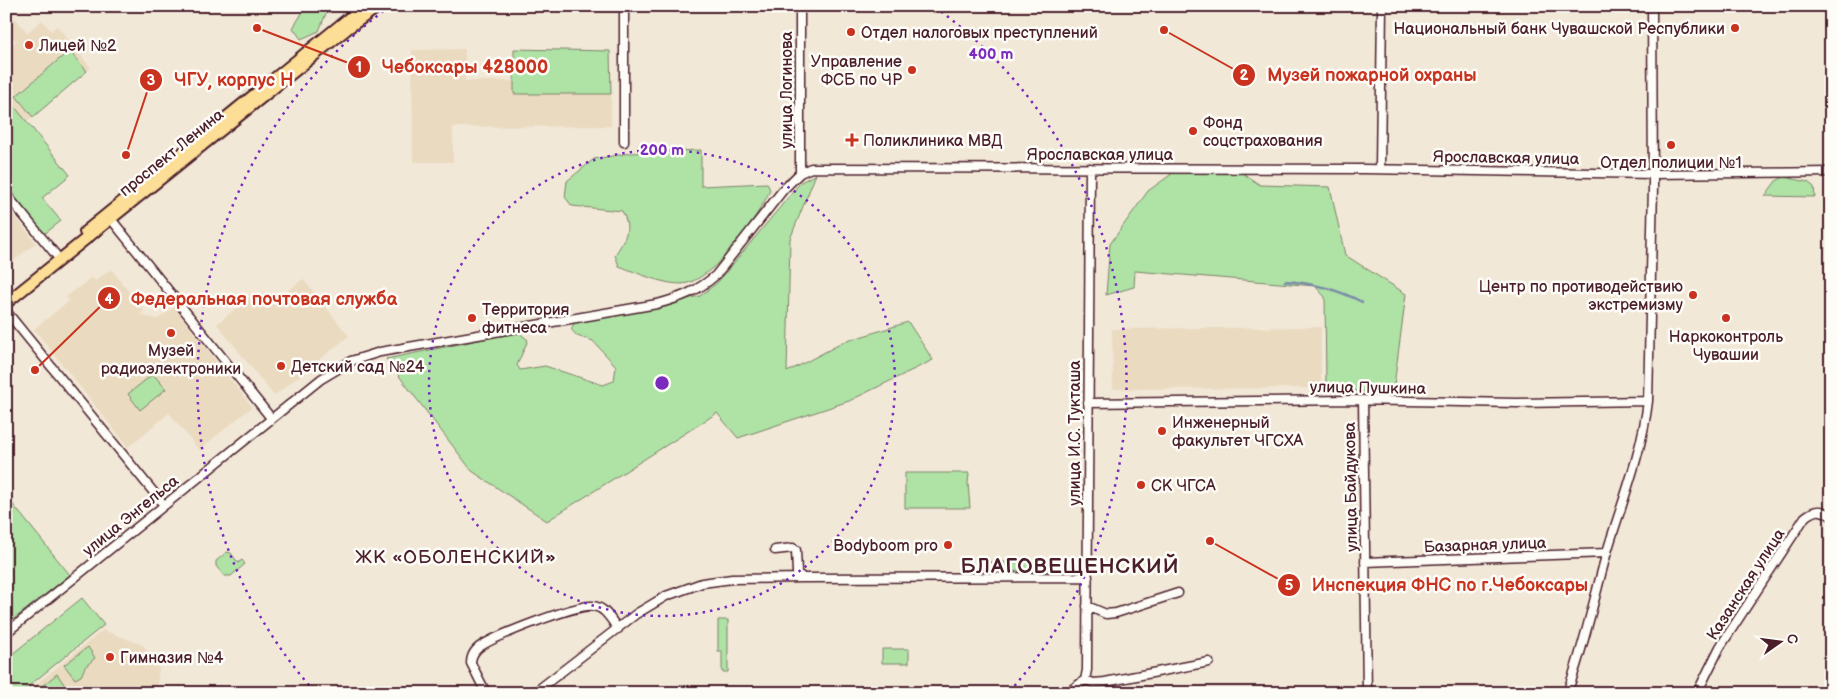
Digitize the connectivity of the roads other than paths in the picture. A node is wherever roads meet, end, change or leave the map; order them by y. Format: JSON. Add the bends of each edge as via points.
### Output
{"nodes":[{"id":1,"x":364,"y":6,"type":"edge"},
{"id":2,"x":379,"y":6,"type":"edge"},
{"id":3,"x":624,"y":6,"type":"edge"},
{"id":4,"x":800,"y":6,"type":"edge"},
{"id":5,"x":1382,"y":6,"type":"edge"},
{"id":6,"x":1652,"y":6,"type":"edge"},
{"id":7,"x":289,"y":71,"type":"junction"},
{"id":8,"x":624,"y":142,"type":"dead end"},
{"id":9,"x":1090,"y":168,"type":"junction"},
{"id":10,"x":1380,"y":169,"type":"junction"},
{"id":11,"x":1831,"y":172,"type":"edge"},
{"id":12,"x":800,"y":173,"type":"junction"},
{"id":13,"x":1653,"y":174,"type":"junction"},
{"id":14,"x":6,"y":194,"type":"edge"},
{"id":15,"x":112,"y":215,"type":"junction"},
{"id":16,"x":58,"y":258,"type":"junction"},
{"id":17,"x":6,"y":294,"type":"edge"},
{"id":18,"x":6,"y":303,"type":"edge"},
{"id":19,"x":6,"y":311,"type":"edge"},
{"id":20,"x":1362,"y":400,"type":"junction"},
{"id":21,"x":1648,"y":401,"type":"junction"},
{"id":22,"x":1088,"y":403,"type":"junction"},
{"id":23,"x":271,"y":418,"type":"junction"},
{"id":24,"x":164,"y":505,"type":"junction"},
{"id":25,"x":1831,"y":516,"type":"edge"},
{"id":26,"x":776,"y":550,"type":"dead end"},
{"id":27,"x":1607,"y":553,"type":"junction"},
{"id":28,"x":1364,"y":562,"type":"junction"},
{"id":29,"x":1088,"y":577,"type":"junction"},
{"id":30,"x":803,"y":578,"type":"junction"},
{"id":31,"x":1178,"y":593,"type":"dead end"},
{"id":32,"x":1088,"y":606,"type":"junction"},
{"id":33,"x":618,"y":629,"type":"junction"},
{"id":34,"x":6,"y":633,"type":"edge"},
{"id":35,"x":1209,"y":662,"type":"dead end"},
{"id":36,"x":1084,"y":680,"type":"junction"},
{"id":37,"x":1071,"y":692,"type":"edge"},
{"id":38,"x":486,"y":693,"type":"edge"},
{"id":39,"x":534,"y":693,"type":"edge"},
{"id":40,"x":1367,"y":693,"type":"edge"},
{"id":41,"x":1567,"y":693,"type":"edge"},
{"id":42,"x":1697,"y":693,"type":"edge"}],
"edges":[{"from":1,"to":7,"type":"main road","name":"проспект Ленина"},
{"from":2,"to":7,"type":"main road","name":"проспект Ленина"},
{"from":3,"to":8,"type":"street"},
{"from":4,"to":12,"type":"street","name":"улица Логинова"},
{"from":5,"to":10,"type":"street"},
{"from":6,"to":13,"type":"street"},
{"from":7,"to":15,"type":"main road","name":"проспект Ленина"},
{"from":9,"to":10,"type":"street","name":"Ярославская улица"},
{"from":9,"to":12,"type":"street","name":"Ярославская улица","via":[[820,167]]},
{"from":9,"to":22,"type":"street","name":"улица И.С. Тукташа"},
{"from":10,"to":13,"type":"street","name":"Ярославская улица"},
{"from":11,"to":13,"type":"street","name":"Ярославская улица"},
{"from":12,"to":23,"type":"street","via":[[716,275],[678,299],[368,355],[338,368]]},
{"from":13,"to":21,"type":"street"},
{"from":14,"to":16,"type":"street"},
{"from":15,"to":16,"type":"main road","name":"проспект Ленина"},
{"from":15,"to":23,"type":"street"},
{"from":16,"to":17,"type":"main road","name":"проспект Ленина"},
{"from":16,"to":18,"type":"main road","name":"проспект Ленина"},
{"from":19,"to":24,"type":"street"},
{"from":20,"to":21,"type":"street","name":"улица Пушкина","via":[[1517,404]]},
{"from":20,"to":22,"type":"street","name":"улица Пушкина"},
{"from":20,"to":28,"type":"street","name":"улица Байдукова"},
{"from":21,"to":27,"type":"street","via":[[1644,430]]},
{"from":22,"to":29,"type":"street","name":"улица И.С. Тукташа"},
{"from":23,"to":24,"type":"street","name":"улица Энгельса"},
{"from":24,"to":34,"type":"street","name":"улица Энгельса"},
{"from":25,"to":42,"type":"street","name":"Казанская улица","via":[[1818,510],[1805,517],[1720,646]]},
{"from":26,"to":30,"type":"street","via":[[796,550],[797,573]]},
{"from":27,"to":28,"type":"street","name":"Базарная улица"},
{"from":27,"to":41,"type":"street","via":[[1579,661]]},
{"from":28,"to":40,"type":"street","name":"улица Байдукова"},
{"from":29,"to":30,"type":"street"},
{"from":29,"to":32,"type":"street","name":"улица И.С. Тукташа"},
{"from":30,"to":33,"type":"street","via":[[732,579],[702,584],[661,598]]},
{"from":31,"to":32,"type":"street","via":[[1116,613],[1106,614]]},
{"from":32,"to":36,"type":"street","name":"улица И.С. Тукташа"},
{"from":33,"to":38,"type":"street","via":[[600,607],[592,605],[569,609],[490,641],[477,648],[471,657]]},
{"from":33,"to":39,"type":"street"},
{"from":35,"to":36,"type":"street","via":[[1105,682]]},
{"from":36,"to":37,"type":"street"}]}
